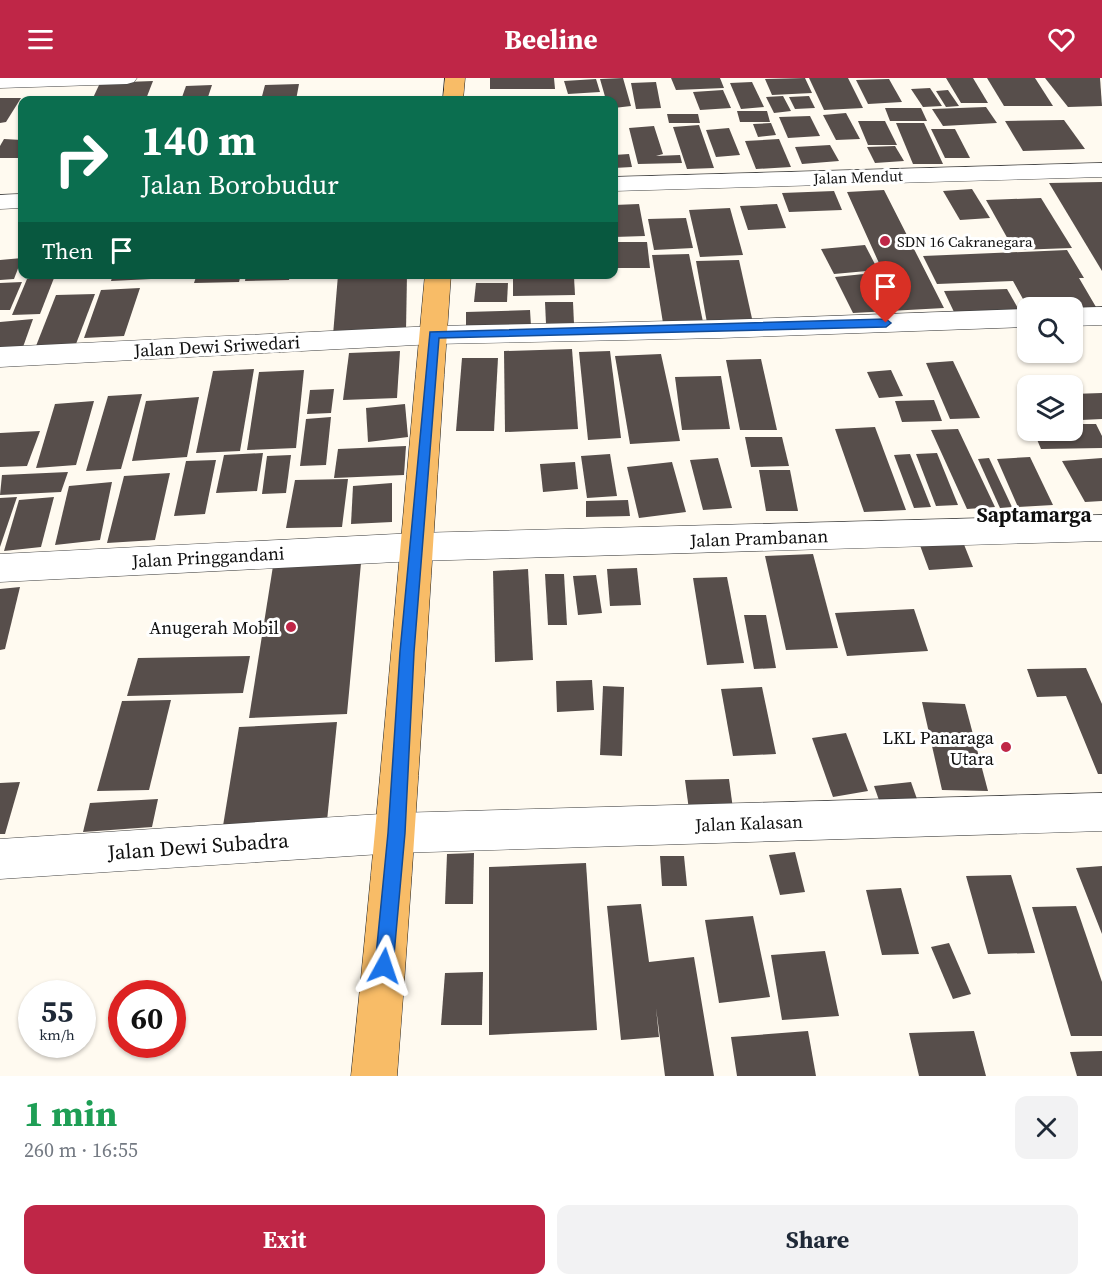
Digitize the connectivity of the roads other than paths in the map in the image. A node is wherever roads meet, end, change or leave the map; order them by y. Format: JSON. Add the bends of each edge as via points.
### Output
{"nodes":[{"id":1,"x":128,"y":78,"type":"edge"},
{"id":2,"x":455,"y":78,"type":"edge"},
{"id":3,"x":0,"y":82,"type":"edge"},
{"id":4,"x":453,"y":96,"type":"edge"},
{"id":5,"x":1102,"y":170,"type":"edge"},
{"id":6,"x":618,"y":184,"type":"edge"},
{"id":7,"x":18,"y":201,"type":"edge"},
{"id":8,"x":0,"y":202,"type":"edge"},
{"id":9,"x":438,"y":279,"type":"edge"},
{"id":10,"x":1102,"y":316,"type":"edge"},
{"id":11,"x":1083,"y":317,"type":"edge"},
{"id":12,"x":1017,"y":318,"type":"edge"},
{"id":13,"x":434,"y":335,"type":"junction"},
{"id":14,"x":0,"y":357,"type":"edge"},
{"id":15,"x":1102,"y":528,"type":"edge"},
{"id":16,"x":416,"y":547,"type":"junction"},
{"id":17,"x":0,"y":568,"type":"edge"},
{"id":18,"x":1102,"y":812,"type":"edge"},
{"id":19,"x":396,"y":833,"type":"junction"},
{"id":20,"x":0,"y":859,"type":"edge"},
{"id":21,"x":374,"y":1076,"type":"edge"}],
"edges":[{"from":1,"to":3,"type":"street"},
{"from":2,"to":4,"type":"main road"},
{"from":5,"to":6,"type":"street","name":"Jalan Mendut"},
{"from":7,"to":8,"type":"street"},
{"from":9,"to":13,"type":"main road"},
{"from":10,"to":11,"type":"street"},
{"from":12,"to":13,"type":"street","name":"Jalan Dewi Sriwedari"},
{"from":13,"to":14,"type":"street","name":"Jalan Dewi Sriwedari"},
{"from":13,"to":16,"type":"main road"},
{"from":15,"to":16,"type":"street","name":"Jalan Prambanan"},
{"from":16,"to":17,"type":"street","name":"Jalan Pringgandani"},
{"from":16,"to":19,"type":"main road"},
{"from":18,"to":19,"type":"street","name":"Jalan Kalasan"},
{"from":19,"to":20,"type":"street","name":"Jalan Dewi Subadra"},
{"from":19,"to":21,"type":"main road"}]}
